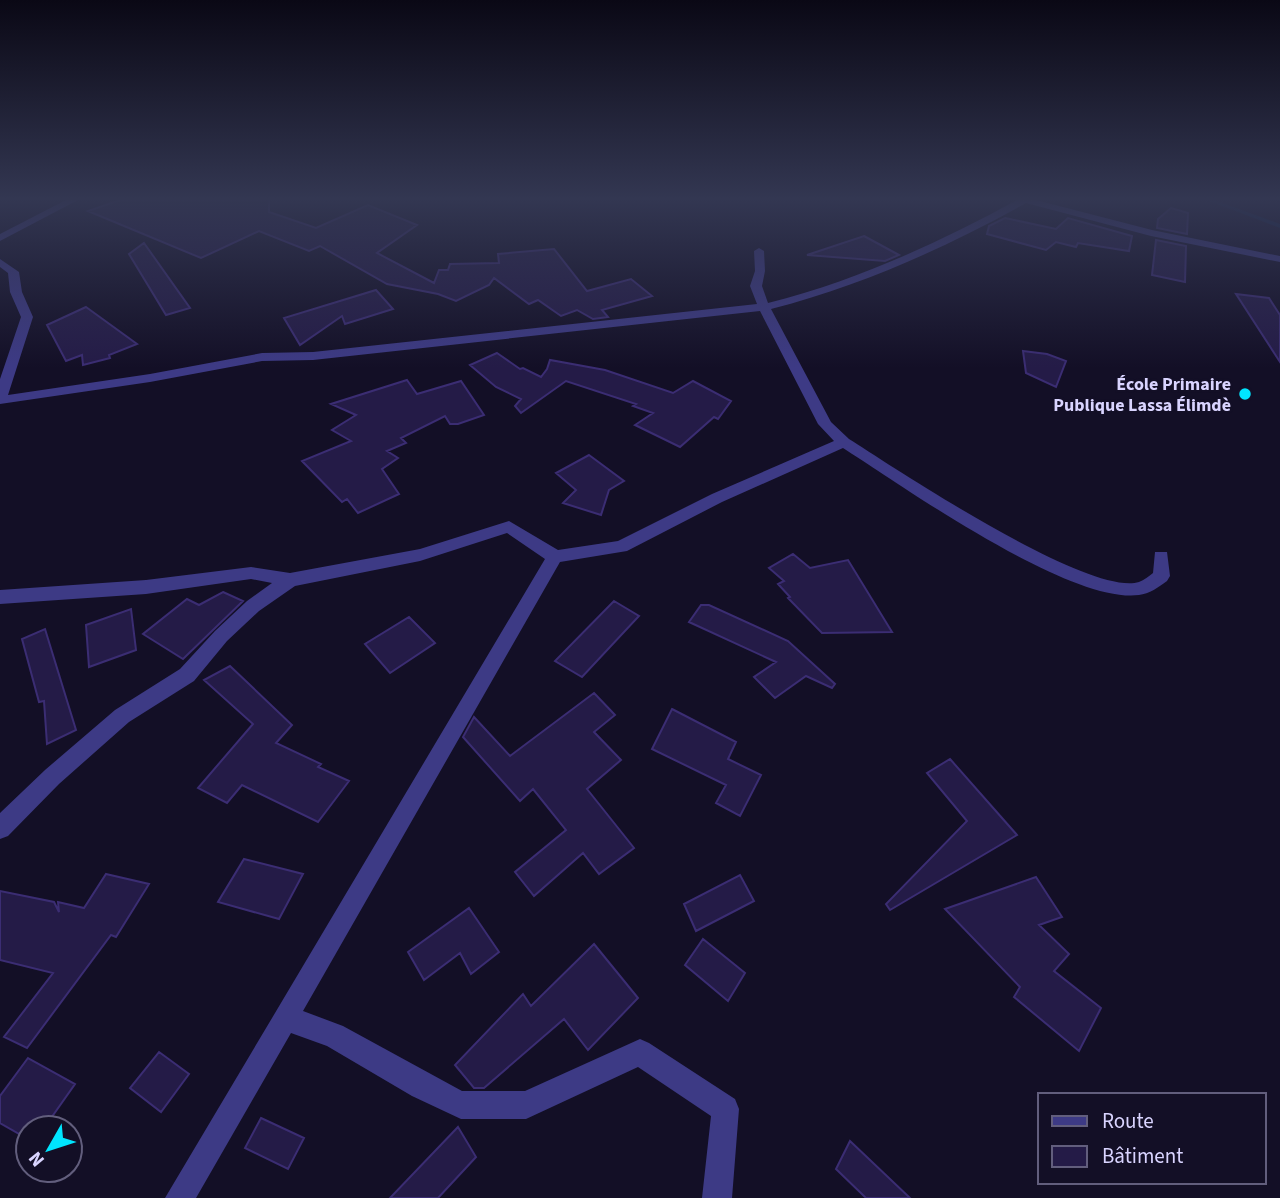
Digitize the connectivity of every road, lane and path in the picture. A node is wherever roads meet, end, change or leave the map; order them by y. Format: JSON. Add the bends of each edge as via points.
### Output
{"nodes":[{"id":1,"x":759,"y":256,"type":"edge"},
{"id":2,"x":909,"y":256,"type":"edge"},
{"id":3,"x":0,"y":262,"type":"edge"},
{"id":4,"x":765,"y":307,"type":"junction"},
{"id":5,"x":0,"y":400,"type":"edge"},
{"id":6,"x":844,"y":442,"type":"junction"},
{"id":7,"x":555,"y":556,"type":"junction"},
{"id":8,"x":1161,"y":556,"type":"dead end"},
{"id":9,"x":290,"y":580,"type":"junction"},
{"id":10,"x":0,"y":597,"type":"edge"},
{"id":11,"x":0,"y":828,"type":"edge"},
{"id":12,"x":286,"y":1018,"type":"junction"},
{"id":13,"x":180,"y":1198,"type":"edge"},
{"id":14,"x":716,"y":1198,"type":"edge"}],
"edges":[{"from":1,"to":4,"type":"street","via":[[756,286]]},
{"from":2,"to":4,"type":"street","via":[[812,296]]},
{"from":3,"to":5,"type":"street","via":[[13,272],[27,317]]},
{"from":4,"to":5,"type":"street","via":[[313,356],[262,357]]},
{"from":4,"to":6,"type":"street","via":[[825,424]]},
{"from":6,"to":7,"type":"street","via":[[621,547]]},
{"from":6,"to":8,"type":"street","via":[[987,532],[1101,586],[1139,589],[1161,576]]},
{"from":7,"to":9,"type":"street","via":[[509,527],[420,555]]},
{"from":7,"to":12,"type":"street"},
{"from":9,"to":10,"type":"street","via":[[251,573],[146,587]]},
{"from":9,"to":11,"type":"street","via":[[253,606],[187,675],[122,716]]},
{"from":12,"to":13,"type":"street"},
{"from":12,"to":14,"type":"street","via":[[334,1035],[461,1105],[526,1105],[640,1052],[725,1109]]}]}
